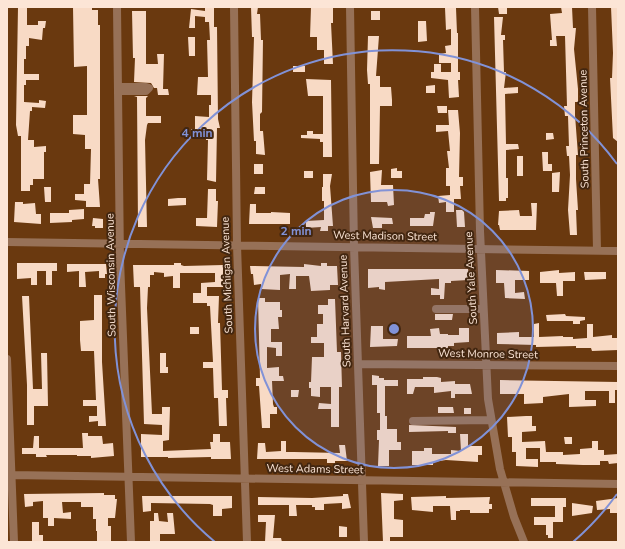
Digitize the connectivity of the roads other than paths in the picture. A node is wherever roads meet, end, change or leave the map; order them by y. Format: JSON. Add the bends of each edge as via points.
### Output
{"nodes":[{"id":1,"x":117,"y":7,"type":"edge"},
{"id":2,"x":234,"y":7,"type":"edge"},
{"id":3,"x":350,"y":7,"type":"edge"},
{"id":4,"x":475,"y":7,"type":"edge"},
{"id":5,"x":592,"y":7,"type":"edge"},
{"id":6,"x":7,"y":242,"type":"edge"},
{"id":7,"x":120,"y":243,"type":"junction"},
{"id":8,"x":237,"y":245,"type":"junction"},
{"id":9,"x":354,"y":247,"type":"junction"},
{"id":10,"x":481,"y":248,"type":"junction"},
{"id":11,"x":597,"y":250,"type":"junction"},
{"id":12,"x":618,"y":251,"type":"edge"},
{"id":13,"x":436,"y":309,"type":"dead end"},
{"id":14,"x":483,"y":309,"type":"junction"},
{"id":15,"x":7,"y":359,"type":"edge"},
{"id":16,"x":358,"y":364,"type":"junction"},
{"id":17,"x":486,"y":364,"type":"junction"},
{"id":18,"x":618,"y":366,"type":"edge"},
{"id":19,"x":8,"y":375,"type":"edge"},
{"id":20,"x":413,"y":420,"type":"dead end"},
{"id":21,"x":490,"y":420,"type":"junction"},
{"id":22,"x":11,"y":475,"type":"junction"},
{"id":23,"x":128,"y":477,"type":"junction"},
{"id":24,"x":245,"y":479,"type":"junction"},
{"id":25,"x":362,"y":481,"type":"junction"},
{"id":26,"x":504,"y":484,"type":"junction"},
{"id":27,"x":618,"y":484,"type":"edge"},
{"id":28,"x":10,"y":508,"type":"edge"},
{"id":29,"x":14,"y":542,"type":"edge"},
{"id":30,"x":131,"y":542,"type":"edge"},
{"id":31,"x":247,"y":542,"type":"edge"},
{"id":32,"x":364,"y":542,"type":"edge"},
{"id":33,"x":524,"y":542,"type":"edge"}],
"edges":[{"from":1,"to":7,"type":"street","name":"South Wisconsin Avenue"},
{"from":2,"to":8,"type":"street","name":"South Michigan Avenue"},
{"from":3,"to":9,"type":"street","name":"South Harvard Avenue"},
{"from":4,"to":10,"type":"street","name":"South Yale Avenue"},
{"from":5,"to":11,"type":"street","name":"South Princeton Avenue"},
{"from":6,"to":7,"type":"street","name":"West Madison Street"},
{"from":7,"to":8,"type":"street","name":"West Madison Street"},
{"from":7,"to":23,"type":"street","name":"South Wisconsin Avenue"},
{"from":8,"to":9,"type":"street","name":"West Madison Street"},
{"from":8,"to":24,"type":"street","name":"South Michigan Avenue"},
{"from":9,"to":10,"type":"street","name":"West Madison Street"},
{"from":9,"to":16,"type":"street","name":"South Harvard Avenue"},
{"from":10,"to":11,"type":"street","name":"West Madison Street"},
{"from":10,"to":14,"type":"street","name":"South Yale Avenue"},
{"from":11,"to":12,"type":"street","name":"West Madison Street"},
{"from":13,"to":14,"type":"street"},
{"from":14,"to":17,"type":"street","name":"South Yale Avenue"},
{"from":15,"to":19,"type":"street"},
{"from":16,"to":17,"type":"street","name":"West Monroe Street"},
{"from":16,"to":25,"type":"street","name":"South Harvard Avenue"},
{"from":17,"to":18,"type":"street","name":"West Monroe Street"},
{"from":17,"to":21,"type":"street","name":"South Yale Avenue"},
{"from":19,"to":22,"type":"street"},
{"from":20,"to":21,"type":"street"},
{"from":21,"to":26,"type":"street","name":"South Yale Avenue"},
{"from":22,"to":23,"type":"street","name":"West Adams Street"},
{"from":22,"to":28,"type":"street"},
{"from":23,"to":24,"type":"street","name":"West Adams Street"},
{"from":23,"to":30,"type":"street","name":"South Wisconsin Avenue"},
{"from":24,"to":25,"type":"street","name":"West Adams Street"},
{"from":24,"to":31,"type":"street","name":"South Michigan Avenue"},
{"from":25,"to":26,"type":"street","name":"West Adams Street"},
{"from":25,"to":32,"type":"street","name":"South Harvard Avenue"},
{"from":26,"to":27,"type":"street","name":"West Adams Street"},
{"from":26,"to":33,"type":"street","name":"South Yale Avenue"},
{"from":28,"to":29,"type":"street"}]}
